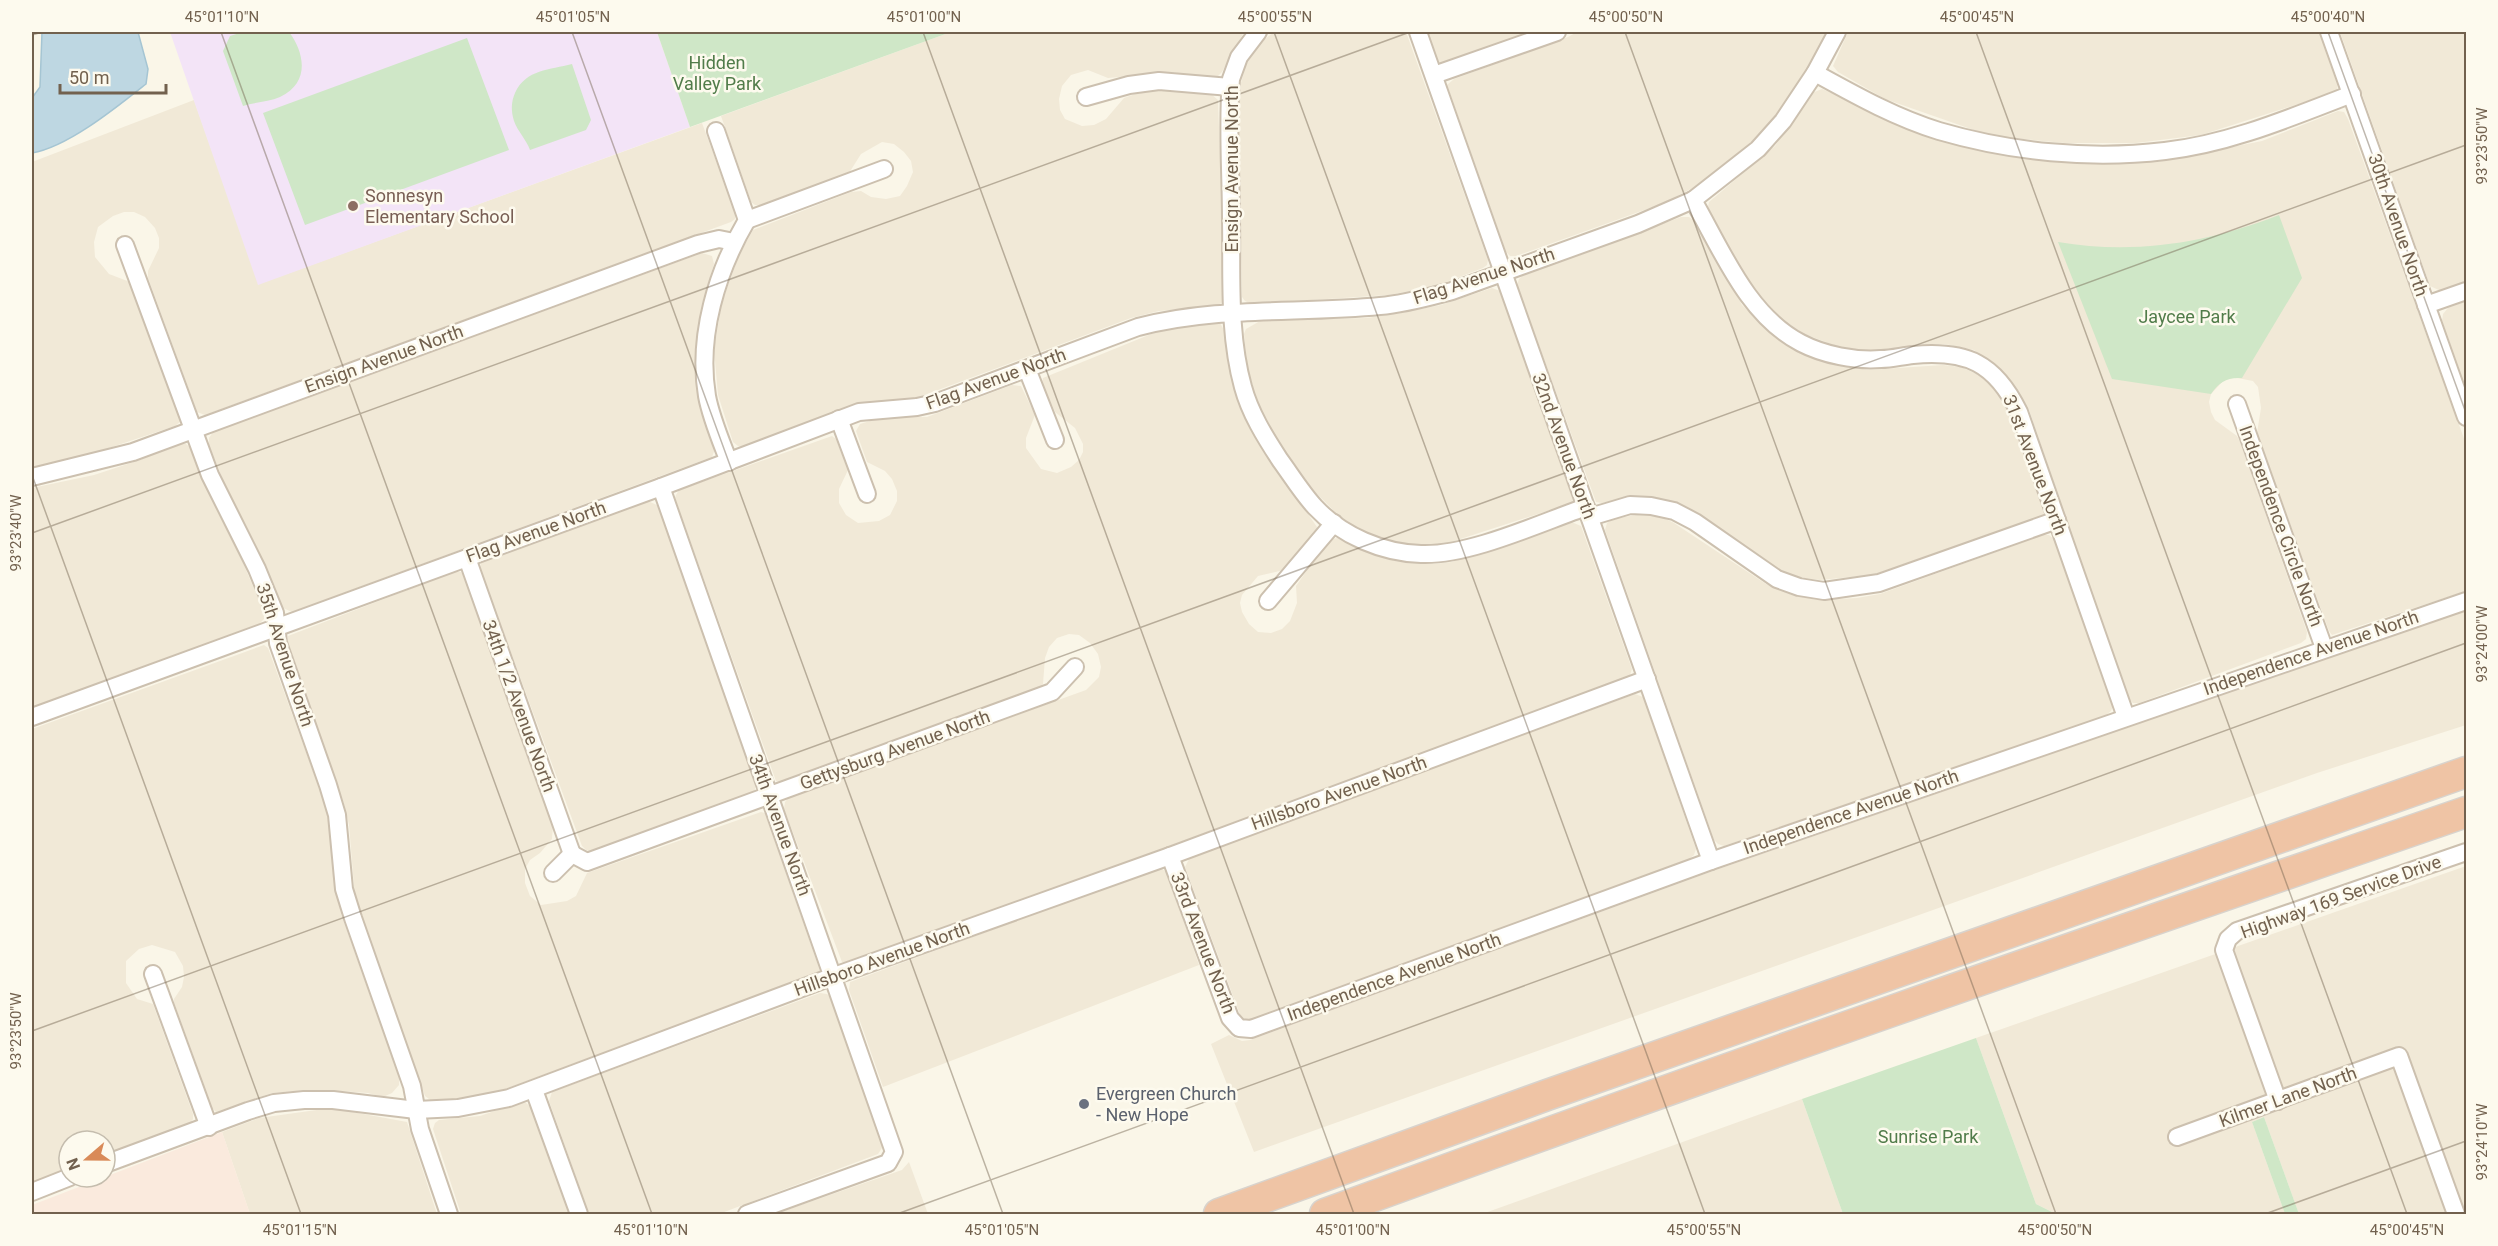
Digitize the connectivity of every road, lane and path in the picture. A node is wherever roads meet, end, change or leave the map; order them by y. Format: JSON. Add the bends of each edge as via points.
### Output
{"nodes":[{"id":1,"x":1258,"y":32,"type":"edge"},
{"id":2,"x":1418,"y":32,"type":"edge"},
{"id":3,"x":1557,"y":32,"type":"edge"},
{"id":4,"x":1837,"y":32,"type":"edge"},
{"id":5,"x":2329,"y":32,"type":"edge"},
{"id":6,"x":1815,"y":73,"type":"junction"},
{"id":7,"x":1434,"y":75,"type":"junction"},
{"id":8,"x":1230,"y":87,"type":"junction"},
{"id":9,"x":2352,"y":94,"type":"junction"},
{"id":10,"x":1086,"y":97,"type":"dead end"},
{"id":11,"x":716,"y":131,"type":"dead end"},
{"id":12,"x":884,"y":169,"type":"dead end"},
{"id":13,"x":1693,"y":200,"type":"junction"},
{"id":14,"x":747,"y":220,"type":"junction"},
{"id":15,"x":734,"y":242,"type":"junction"},
{"id":16,"x":125,"y":245,"type":"dead end"},
{"id":17,"x":1502,"y":272,"type":"junction"},
{"id":18,"x":2466,"y":291,"type":"edge"},
{"id":19,"x":2426,"y":305,"type":"junction"},
{"id":20,"x":1233,"y":314,"type":"junction"},
{"id":21,"x":1027,"y":369,"type":"junction"},
{"id":22,"x":2237,"y":404,"type":"dead end"},
{"id":23,"x":2466,"y":417,"type":"edge"},
{"id":24,"x":839,"y":419,"type":"junction"},
{"id":25,"x":194,"y":429,"type":"junction"},
{"id":26,"x":1055,"y":441,"type":"dead end"},
{"id":27,"x":729,"y":462,"type":"junction"},
{"id":28,"x":32,"y":477,"type":"edge"},
{"id":29,"x":661,"y":487,"type":"junction"},
{"id":30,"x":867,"y":494,"type":"dead end"},
{"id":31,"x":1588,"y":512,"type":"junction"},
{"id":32,"x":2057,"y":520,"type":"junction"},
{"id":33,"x":1334,"y":524,"type":"junction"},
{"id":34,"x":467,"y":558,"type":"junction"},
{"id":35,"x":1268,"y":601,"type":"dead end"},
{"id":36,"x":2466,"y":601,"type":"edge"},
{"id":37,"x":275,"y":627,"type":"junction"},
{"id":38,"x":2324,"y":648,"type":"junction"},
{"id":39,"x":1075,"y":667,"type":"dead end"},
{"id":40,"x":1647,"y":680,"type":"junction"},
{"id":41,"x":32,"y":717,"type":"edge"},
{"id":42,"x":2126,"y":717,"type":"junction"},
{"id":43,"x":2466,"y":772,"type":"edge"},
{"id":44,"x":769,"y":796,"type":"junction"},
{"id":45,"x":2466,"y":812,"type":"edge"},
{"id":46,"x":2466,"y":852,"type":"edge"},
{"id":47,"x":572,"y":854,"type":"junction"},
{"id":48,"x":1170,"y":856,"type":"junction"},
{"id":49,"x":1711,"y":861,"type":"junction"},
{"id":50,"x":553,"y":873,"type":"dead end"},
{"id":51,"x":153,"y":974,"type":"dead end"},
{"id":52,"x":834,"y":976,"type":"junction"},
{"id":53,"x":1239,"y":1028,"type":"joint"},
{"id":54,"x":534,"y":1090,"type":"junction"},
{"id":55,"x":2278,"y":1101,"type":"junction"},
{"id":56,"x":416,"y":1110,"type":"junction"},
{"id":57,"x":209,"y":1127,"type":"junction"},
{"id":58,"x":2177,"y":1137,"type":"dead end"},
{"id":59,"x":117,"y":1160,"type":"edge"},
{"id":60,"x":57,"y":1182,"type":"edge"},
{"id":61,"x":32,"y":1192,"type":"edge"},
{"id":62,"x":449,"y":1215,"type":"edge"},
{"id":63,"x":579,"y":1215,"type":"edge"},
{"id":64,"x":747,"y":1215,"type":"edge"},
{"id":65,"x":1219,"y":1215,"type":"edge"},
{"id":66,"x":1325,"y":1215,"type":"edge"},
{"id":67,"x":2456,"y":1215,"type":"edge"}],
"edges":[{"from":1,"to":8,"type":"street","name":"Ensign Avenue North","via":[[1239,57]]},
{"from":2,"to":7,"type":"street","name":"32nd Avenue North"},
{"from":3,"to":7,"type":"street"},
{"from":4,"to":6,"type":"street","name":"Flag Avenue North"},
{"from":5,"to":9,"type":"street","name":"30th Avenue North"},
{"from":6,"to":9,"type":"street","via":[[1882,109],[1938,130],[1994,145],[2074,153],[2177,149],[2276,123]]},
{"from":6,"to":13,"type":"street","name":"Flag Avenue North","via":[[1783,121],[1758,149]]},
{"from":7,"to":17,"type":"street","name":"32nd Avenue North"},
{"from":8,"to":10,"type":"street","via":[[1159,81]]},
{"from":8,"to":20,"type":"street","name":"Ensign Avenue North"},
{"from":9,"to":19,"type":"street","name":"30th Avenue North"},
{"from":11,"to":14,"type":"street"},
{"from":12,"to":14,"type":"street"},
{"from":13,"to":17,"type":"street","name":"Flag Avenue North","via":[[1638,224]]},
{"from":13,"to":32,"type":"street","name":"31st Avenue North","via":[[1753,302],[1801,343],[1854,358],[1935,353],[1956,356],[1978,363],[1996,375],[2019,412]]},
{"from":14,"to":15,"type":"street"},
{"from":15,"to":25,"type":"street","name":"Ensign Avenue North","via":[[719,239],[698,244]]},
{"from":15,"to":27,"type":"street","via":[[717,287],[704,359],[708,396]]},
{"from":16,"to":25,"type":"street","name":"35th Avenue North"},
{"from":17,"to":20,"type":"street","name":"Flag Avenue North","via":[[1452,291],[1382,306]]},
{"from":17,"to":31,"type":"street","name":"32nd Avenue North"},
{"from":18,"to":19,"type":"street"},
{"from":19,"to":23,"type":"street","name":"30th Avenue North"},
{"from":20,"to":21,"type":"street","name":"Flag Avenue North","via":[[1196,315],[1138,327]]},
{"from":20,"to":33,"type":"street","via":[[1237,362],[1254,417],[1315,508]]},
{"from":21,"to":24,"type":"street","name":"Flag Avenue North","via":[[935,404],[860,412]]},
{"from":21,"to":26,"type":"street"},
{"from":22,"to":38,"type":"street","name":"Independence Circle North"},
{"from":24,"to":27,"type":"street","name":"Flag Avenue North"},
{"from":24,"to":30,"type":"street"},
{"from":25,"to":28,"type":"street","name":"Ensign Avenue North","via":[[134,452]]},
{"from":25,"to":37,"type":"street","name":"35th Avenue North","via":[[210,476],[275,613]]},
{"from":27,"to":29,"type":"street","name":"Flag Avenue North"},
{"from":29,"to":34,"type":"street","name":"Flag Avenue North"},
{"from":29,"to":44,"type":"street","name":"34th Avenue North"},
{"from":31,"to":32,"type":"street","via":[[1630,505],[1674,511],[1777,579],[1824,591],[1879,583]]},
{"from":31,"to":33,"type":"street","via":[[1477,546],[1432,554],[1395,552],[1370,544]]},
{"from":31,"to":40,"type":"street","name":"32nd Avenue North"},
{"from":32,"to":42,"type":"street","name":"31st Avenue North"},
{"from":33,"to":35,"type":"street"},
{"from":34,"to":37,"type":"street","name":"Flag Avenue North"},
{"from":34,"to":47,"type":"street","name":"34th 1/2 Avenue North"},
{"from":36,"to":38,"type":"street","name":"Independence Avenue North"},
{"from":37,"to":41,"type":"street","name":"Flag Avenue North"},
{"from":37,"to":56,"type":"street","name":"35th Avenue North","via":[[337,815],[344,889],[352,918],[412,1086]]},
{"from":38,"to":42,"type":"street","name":"Independence Avenue North"},
{"from":39,"to":44,"type":"street","name":"Gettysburg Avenue North","via":[[1052,692]]},
{"from":40,"to":48,"type":"street","name":"Hillsboro Avenue North"},
{"from":40,"to":49,"type":"street","name":"32nd Avenue North"},
{"from":42,"to":49,"type":"street","name":"Independence Avenue North"},
{"from":43,"to":65,"type":"highway","via":[[1580,1083]]},
{"from":44,"to":47,"type":"street","name":"Gettysburg Avenue North","via":[[586,862]]},
{"from":44,"to":52,"type":"street","name":"34th Avenue North"},
{"from":45,"to":66,"type":"highway","via":[[1996,974]]},
{"from":46,"to":55,"type":"street","name":"Highway 169 Service Drive","via":[[2237,931],[2228,939],[2224,950]]},
{"from":47,"to":50,"type":"street"},
{"from":48,"to":52,"type":"street","name":"Hillsboro Avenue North"},
{"from":48,"to":53,"type":"street","name":"33rd Avenue North","via":[[1223,1001]]},
{"from":49,"to":53,"type":"street","name":"Independence Avenue North","via":[[1251,1029]]},
{"from":51,"to":57,"type":"street"},
{"from":52,"to":54,"type":"street","name":"Hillsboro Avenue North"},
{"from":52,"to":64,"type":"street","name":"34th Avenue North","via":[[894,1152],[888,1163]]},
{"from":54,"to":56,"type":"street","name":"Hillsboro Avenue North","via":[[487,1104]]},
{"from":54,"to":63,"type":"street"},
{"from":55,"to":58,"type":"street","name":"Kilmer Lane North"},
{"from":55,"to":67,"type":"street","name":"Kilmer Lane North","via":[[2399,1056]]},
{"from":56,"to":57,"type":"street","name":"Hillsboro Avenue North","via":[[304,1100],[274,1103]]},
{"from":56,"to":62,"type":"street"},
{"from":57,"to":59,"type":"street","name":"Hillsboro Avenue North"},
{"from":60,"to":61,"type":"street"}]}
